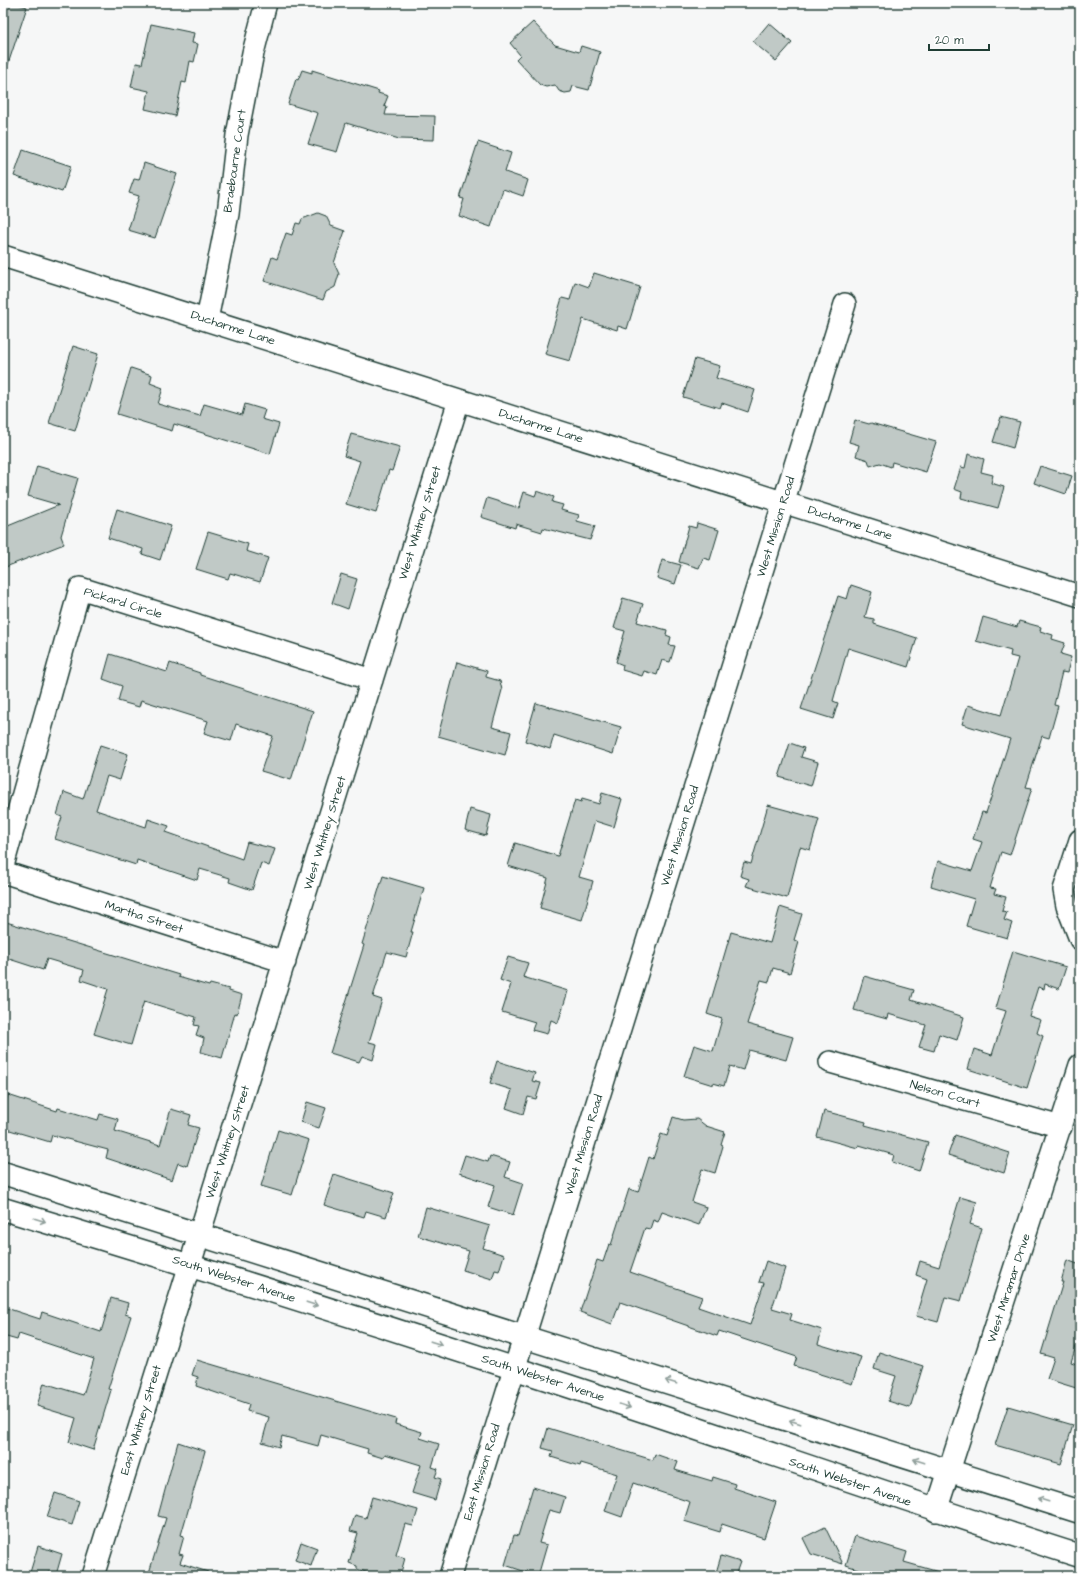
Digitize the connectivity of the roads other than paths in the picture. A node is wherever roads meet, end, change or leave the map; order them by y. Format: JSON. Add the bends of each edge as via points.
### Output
{"nodes":[{"id":1,"x":266,"y":3,"type":"edge"},
{"id":2,"x":3,"y":256,"type":"edge"},
{"id":3,"x":845,"y":304,"type":"dead end"},
{"id":4,"x":207,"y":320,"type":"junction"},
{"id":5,"x":459,"y":400,"type":"junction"},
{"id":6,"x":784,"y":502,"type":"junction"},
{"id":7,"x":1080,"y":596,"type":"edge"},
{"id":8,"x":372,"y":680,"type":"junction"},
{"id":9,"x":1080,"y":840,"type":"edge"},
{"id":10,"x":3,"y":866,"type":"edge"},
{"id":11,"x":3,"y":872,"type":"edge"},
{"id":12,"x":1080,"y":939,"type":"edge"},
{"id":13,"x":285,"y":962,"type":"junction"},
{"id":14,"x":830,"y":1062,"type":"dead end"},
{"id":15,"x":1080,"y":1065,"type":"edge"},
{"id":16,"x":1061,"y":1126,"type":"junction"},
{"id":17,"x":3,"y":1173,"type":"edge"},
{"id":18,"x":3,"y":1209,"type":"edge"},
{"id":19,"x":199,"y":1233,"type":"junction"},
{"id":20,"x":189,"y":1265,"type":"junction"},
{"id":21,"x":525,"y":1336,"type":"junction"},
{"id":22,"x":514,"y":1368,"type":"junction"},
{"id":23,"x":949,"y":1471,"type":"junction"},
{"id":24,"x":936,"y":1511,"type":"junction"},
{"id":25,"x":1080,"y":1512,"type":"edge"},
{"id":26,"x":1080,"y":1556,"type":"edge"},
{"id":27,"x":93,"y":1576,"type":"edge"},
{"id":28,"x":450,"y":1576,"type":"edge"}],
"edges":[{"from":1,"to":4,"type":"street","name":"Braebourne Court","via":[[237,135],[228,214]]},
{"from":2,"to":4,"type":"street","name":"Ducharme Lane"},
{"from":3,"to":6,"type":"street","name":"West Mission Road"},
{"from":4,"to":5,"type":"street","name":"Ducharme Lane"},
{"from":5,"to":6,"type":"street","name":"Ducharme Lane"},
{"from":5,"to":8,"type":"street","name":"West Whitney Street"},
{"from":6,"to":7,"type":"street","name":"Ducharme Lane"},
{"from":6,"to":21,"type":"street","name":"West Mission Road"},
{"from":8,"to":10,"type":"street","name":"Pickard Circle","via":[[80,588]]},
{"from":8,"to":13,"type":"street","name":"West Whitney Street"},
{"from":9,"to":12,"type":"street","via":[[1064,890],[1067,906]]},
{"from":11,"to":13,"type":"street","name":"Martha Street"},
{"from":13,"to":19,"type":"street","name":"West Whitney Street"},
{"from":14,"to":16,"type":"street","name":"Nelson Court"},
{"from":15,"to":16,"type":"street","name":"West Miramar Drive"},
{"from":16,"to":23,"type":"street","name":"West Miramar Drive"},
{"from":17,"to":19,"type":"main road"},
{"from":18,"to":20,"type":"main road","name":"South Webster Avenue","one_way":true},
{"from":19,"to":20,"type":"street","name":"West Whitney Street"},
{"from":19,"to":21,"type":"main road"},
{"from":20,"to":22,"type":"main road","name":"South Webster Avenue","one_way":true},
{"from":20,"to":27,"type":"street","name":"East Whitney Street"},
{"from":21,"to":22,"type":"street","name":"West Mission Road"},
{"from":23,"to":21,"type":"main road","one_way":true},
{"from":22,"to":24,"type":"main road","name":"South Webster Avenue","one_way":true},
{"from":22,"to":28,"type":"street","name":"East Mission Road"},
{"from":23,"to":24,"type":"street","name":"West Miramar Drive"},
{"from":25,"to":23,"type":"main road","one_way":true},
{"from":24,"to":26,"type":"main road","name":"South Webster Avenue"}]}
